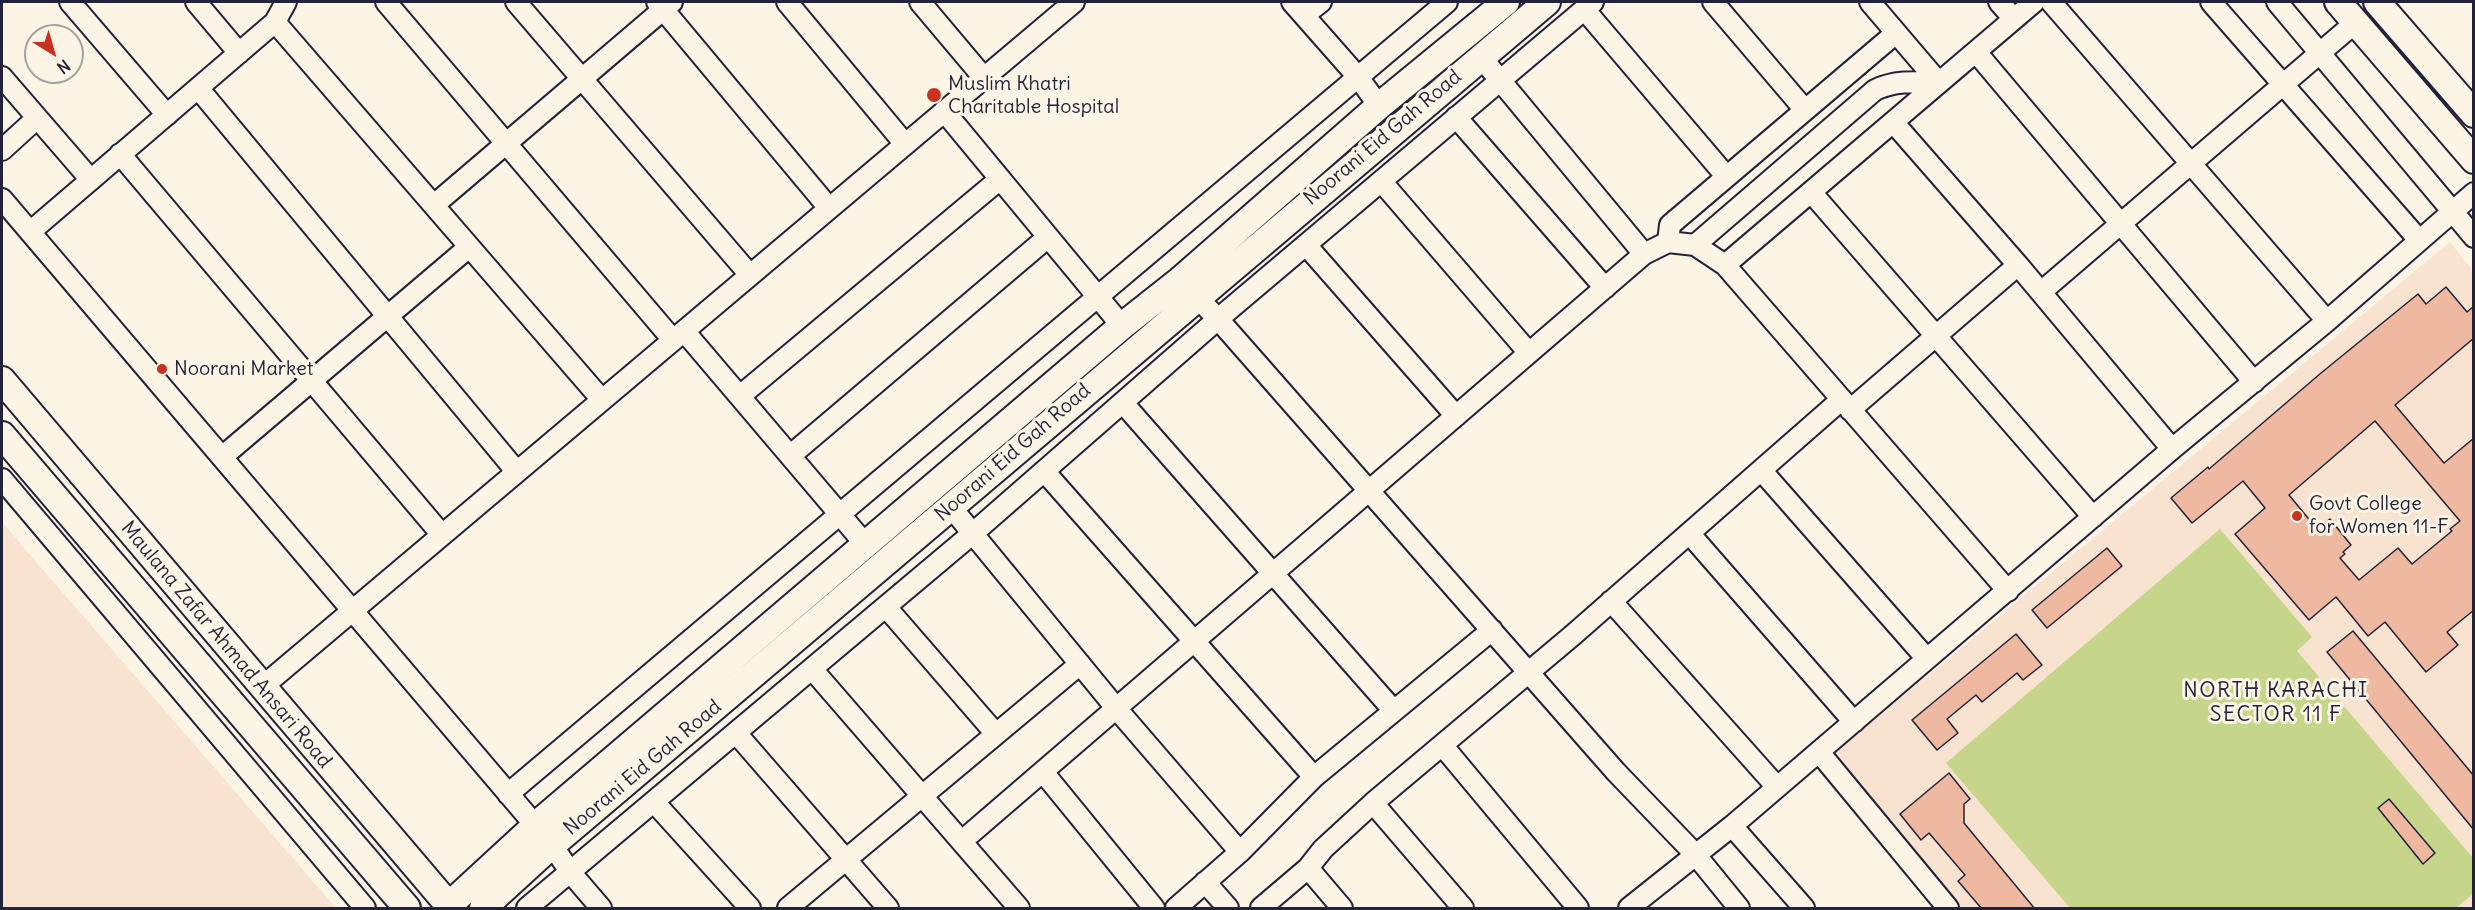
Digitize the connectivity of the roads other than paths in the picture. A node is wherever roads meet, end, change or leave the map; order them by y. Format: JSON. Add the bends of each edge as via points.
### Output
{"nodes":[{"id":1,"x":70,"y":2,"type":"edge"},
{"id":2,"x":196,"y":2,"type":"edge"},
{"id":3,"x":286,"y":2,"type":"edge"},
{"id":4,"x":386,"y":2,"type":"edge"},
{"id":5,"x":516,"y":2,"type":"edge"},
{"id":6,"x":787,"y":2,"type":"edge"},
{"id":7,"x":920,"y":2,"type":"edge"},
{"id":8,"x":1074,"y":2,"type":"edge"},
{"id":9,"x":1321,"y":2,"type":"edge"},
{"id":10,"x":1447,"y":2,"type":"edge"},
{"id":11,"x":1506,"y":2,"type":"edge"},
{"id":12,"x":1547,"y":2,"type":"edge"},
{"id":13,"x":1713,"y":2,"type":"edge"},
{"id":14,"x":1870,"y":2,"type":"edge"},
{"id":15,"x":1999,"y":2,"type":"edge"},
{"id":16,"x":2034,"y":2,"type":"edge"},
{"id":17,"x":2051,"y":2,"type":"edge"},
{"id":18,"x":2211,"y":2,"type":"edge"},
{"id":19,"x":2277,"y":2,"type":"edge"},
{"id":20,"x":2338,"y":2,"type":"edge"},
{"id":21,"x":2377,"y":2,"type":"edge"},
{"id":22,"x":664,"y":4,"type":"edge"},
{"id":23,"x":1589,"y":5,"type":"edge"},
{"id":24,"x":1298,"y":8,"type":"edge"},
{"id":25,"x":2014,"y":19,"type":"junction"},
{"id":26,"x":275,"y":22,"type":"junction"},
{"id":27,"x":2356,"y":22,"type":"junction"},
{"id":28,"x":1896,"y":33,"type":"junction"},
{"id":29,"x":1976,"y":51,"type":"junction"},
{"id":30,"x":239,"y":53,"type":"junction"},
{"id":31,"x":2320,"y":53,"type":"junction"},
{"id":32,"x":1480,"y":56,"type":"junction"},
{"id":33,"x":2,"y":77,"type":"edge"},
{"id":34,"x":1358,"y":77,"type":"junction"},
{"id":35,"x":984,"y":78,"type":"junction"},
{"id":36,"x":582,"y":79,"type":"junction"},
{"id":37,"x":1500,"y":80,"type":"junction"},
{"id":38,"x":1939,"y":83,"type":"junction"},
{"id":39,"x":2284,"y":84,"type":"junction"},
{"id":40,"x":198,"y":88,"type":"junction"},
{"id":41,"x":1379,"y":106,"type":"junction"},
{"id":42,"x":1805,"y":110,"type":"junction"},
{"id":43,"x":944,"y":111,"type":"junction"},
{"id":44,"x":2474,"y":114,"type":"edge"},
{"id":45,"x":167,"y":115,"type":"junction"},
{"id":46,"x":1456,"y":117,"type":"junction"},
{"id":47,"x":37,"y":118,"type":"junction"},
{"id":48,"x":1893,"y":122,"type":"junction"},
{"id":49,"x":507,"y":144,"type":"junction"},
{"id":50,"x":905,"y":144,"type":"junction"},
{"id":51,"x":2,"y":150,"type":"edge"},
{"id":52,"x":120,"y":154,"type":"junction"},
{"id":53,"x":2474,"y":160,"type":"edge"},
{"id":54,"x":2191,"y":164,"type":"junction"},
{"id":55,"x":1726,"y":176,"type":"junction"},
{"id":56,"x":1000,"y":179,"type":"junction"},
{"id":57,"x":91,"y":180,"type":"junction"},
{"id":58,"x":1381,"y":181,"type":"junction"},
{"id":59,"x":1811,"y":192,"type":"junction"},
{"id":60,"x":2474,"y":193,"type":"edge"},
{"id":61,"x":2,"y":199,"type":"edge"},
{"id":62,"x":434,"y":205,"type":"junction"},
{"id":63,"x":829,"y":208,"type":"junction"},
{"id":64,"x":2452,"y":211,"type":"junction"},
{"id":65,"x":2121,"y":224,"type":"junction"},
{"id":66,"x":30,"y":232,"type":"junction"},
{"id":67,"x":1048,"y":237,"type":"junction"},
{"id":68,"x":2474,"y":237,"type":"edge"},
{"id":69,"x":2419,"y":240,"type":"junction"},
{"id":70,"x":1668,"y":242,"type":"junction"},
{"id":71,"x":1306,"y":245,"type":"junction"},
{"id":72,"x":1695,"y":245,"type":"junction"},
{"id":73,"x":470,"y":247,"type":"junction"},
{"id":74,"x":1644,"y":254,"type":"junction"},
{"id":75,"x":1725,"y":265,"type":"junction"},
{"id":76,"x":2018,"y":265,"type":"junction"},
{"id":77,"x":750,"y":275,"type":"junction"},
{"id":78,"x":1188,"y":288,"type":"junction"},
{"id":79,"x":1605,"y":288,"type":"junction"},
{"id":80,"x":2041,"y":292,"type":"junction"},
{"id":81,"x":1099,"y":298,"type":"junction"},
{"id":82,"x":387,"y":316,"type":"junction"},
{"id":83,"x":1218,"y":319,"type":"junction"},
{"id":84,"x":2327,"y":321,"type":"junction"},
{"id":85,"x":1122,"y":326,"type":"junction"},
{"id":86,"x":678,"y":336,"type":"junction"},
{"id":87,"x":1935,"y":336,"type":"junction"},
{"id":88,"x":1529,"y":353,"type":"junction"},
{"id":89,"x":2,"y":380,"type":"edge"},
{"id":90,"x":312,"y":381,"type":"junction"},
{"id":91,"x":2254,"y":382,"type":"junction"},
{"id":92,"x":740,"y":396,"type":"junction"},
{"id":93,"x":602,"y":400,"type":"junction"},
{"id":94,"x":1123,"y":403,"type":"junction"},
{"id":95,"x":1846,"y":405,"type":"junction"},
{"id":96,"x":1456,"y":416,"type":"junction"},
{"id":97,"x":2,"y":435,"type":"edge"},
{"id":98,"x":2172,"y":449,"type":"junction"},
{"id":99,"x":791,"y":455,"type":"junction"},
{"id":100,"x":222,"y":457,"type":"junction"},
{"id":101,"x":1761,"y":470,"type":"junction"},
{"id":102,"x":1044,"y":471,"type":"junction"},
{"id":103,"x":517,"y":472,"type":"junction"},
{"id":104,"x":2,"y":479,"type":"edge"},
{"id":105,"x":1369,"y":491,"type":"junction"},
{"id":106,"x":951,"y":507,"type":"junction"},
{"id":107,"x":841,"y":514,"type":"junction"},
{"id":108,"x":2093,"y":517,"type":"junction"},
{"id":109,"x":1689,"y":533,"type":"junction"},
{"id":110,"x":972,"y":534,"type":"junction"},
{"id":111,"x":442,"y":535,"type":"junction"},
{"id":112,"x":865,"y":544,"type":"junction"},
{"id":113,"x":1273,"y":574,"type":"junction"},
{"id":114,"x":2008,"y":591,"type":"junction"},
{"id":115,"x":1611,"y":601,"type":"junction"},
{"id":116,"x":886,"y":607,"type":"junction"},
{"id":117,"x":353,"y":610,"type":"junction"},
{"id":118,"x":1492,"y":630,"type":"junction"},
{"id":119,"x":1194,"y":641,"type":"junction"},
{"id":120,"x":1927,"y":659,"type":"junction"},
{"id":121,"x":1080,"y":664,"type":"junction"},
{"id":122,"x":812,"y":669,"type":"junction"},
{"id":123,"x":1528,"y":673,"type":"junction"},
{"id":124,"x":262,"y":687,"type":"junction"},
{"id":125,"x":1116,"y":708,"type":"junction"},
{"id":126,"x":1394,"y":711,"type":"junction"},
{"id":127,"x":1854,"y":722,"type":"junction"},
{"id":128,"x":736,"y":733,"type":"junction"},
{"id":129,"x":996,"y":734,"type":"junction"},
{"id":130,"x":1442,"y":745,"type":"junction"},
{"id":131,"x":1819,"y":752,"type":"junction"},
{"id":132,"x":1043,"y":772,"type":"junction"},
{"id":133,"x":1314,"y":777,"type":"junction"},
{"id":134,"x":1777,"y":787,"type":"junction"},
{"id":135,"x":508,"y":794,"type":"junction"},
{"id":136,"x":922,"y":796,"type":"junction"},
{"id":137,"x":654,"y":802,"type":"junction"},
{"id":138,"x":1373,"y":803,"type":"junction"},
{"id":139,"x":1731,"y":826,"type":"junction"},
{"id":140,"x":543,"y":835,"type":"junction"},
{"id":141,"x":962,"y":841,"type":"junction"},
{"id":142,"x":1240,"y":852,"type":"junction"},
{"id":143,"x":1695,"y":854,"type":"junction"},
{"id":144,"x":846,"y":860,"type":"junction"},
{"id":145,"x":1308,"y":868,"type":"junction"},
{"id":146,"x":571,"y":873,"type":"junction"},
{"id":147,"x":1205,"y":882,"type":"junction"},
{"id":148,"x":449,"y":908,"type":"edge"},
{"id":149,"x":365,"y":909,"type":"edge"},
{"id":150,"x":407,"y":909,"type":"edge"},
{"id":151,"x":483,"y":909,"type":"edge"},
{"id":152,"x":527,"y":909,"type":"edge"},
{"id":153,"x":601,"y":909,"type":"edge"},
{"id":154,"x":750,"y":909,"type":"edge"},
{"id":155,"x":788,"y":909,"type":"edge"},
{"id":156,"x":888,"y":909,"type":"edge"},
{"id":157,"x":1019,"y":909,"type":"edge"},
{"id":158,"x":1154,"y":909,"type":"edge"},
{"id":159,"x":1176,"y":909,"type":"edge"},
{"id":160,"x":1228,"y":909,"type":"edge"},
{"id":161,"x":1261,"y":909,"type":"edge"},
{"id":162,"x":1342,"y":909,"type":"edge"},
{"id":163,"x":1463,"y":909,"type":"edge"},
{"id":164,"x":1578,"y":909,"type":"edge"},
{"id":165,"x":1629,"y":909,"type":"edge"},
{"id":166,"x":1739,"y":909,"type":"edge"},
{"id":167,"x":1804,"y":909,"type":"edge"},
{"id":168,"x":1948,"y":909,"type":"edge"}],
"edges":[{"from":1,"to":45,"type":"street"},
{"from":2,"to":30,"type":"street"},
{"from":3,"to":26,"type":"street"},
{"from":4,"to":49,"type":"street"},
{"from":5,"to":36,"type":"street"},
{"from":6,"to":50,"type":"street"},
{"from":7,"to":35,"type":"street"},
{"from":8,"to":35,"type":"street"},
{"from":9,"to":24,"type":"street"},
{"from":10,"to":34,"type":"street"},
{"from":11,"to":41,"type":"main road","name":"Noorani Eid Gah Road"},
{"from":12,"to":32,"type":"main road","name":"Noorani Eid Gah Road"},
{"from":13,"to":42,"type":"street"},
{"from":14,"to":28,"type":"street"},
{"from":15,"to":25,"type":"street"},
{"from":16,"to":25,"type":"street"},
{"from":17,"to":54,"type":"street"},
{"from":18,"to":39,"type":"street"},
{"from":19,"to":31,"type":"street"},
{"from":20,"to":27,"type":"main road"},
{"from":21,"to":44,"type":"main road"},
{"from":22,"to":36,"type":"street"},
{"from":22,"to":63,"type":"street"},
{"from":23,"to":37,"type":"street"},
{"from":23,"to":55,"type":"street"},
{"from":24,"to":34,"type":"street"},
{"from":25,"to":29,"type":"street"},
{"from":26,"to":30,"type":"street"},
{"from":26,"to":62,"type":"street"},
{"from":27,"to":31,"type":"street"},
{"from":27,"to":53,"type":"main road"},
{"from":28,"to":38,"type":"street"},
{"from":28,"to":42,"type":"street"},
{"from":29,"to":38,"type":"street"},
{"from":29,"to":65,"type":"street"},
{"from":30,"to":40,"type":"street"},
{"from":31,"to":39,"type":"street"},
{"from":31,"to":64,"type":"street"},
{"from":32,"to":37,"type":"street"},
{"from":32,"to":78,"type":"main road","name":"Noorani Eid Gah Road"},
{"from":33,"to":47,"type":"street"},
{"from":34,"to":41,"type":"street"},
{"from":34,"to":81,"type":"street"},
{"from":35,"to":43,"type":"street"},
{"from":36,"to":49,"type":"street"},
{"from":36,"to":77,"type":"street"},
{"from":37,"to":46,"type":"street"},
{"from":37,"to":74,"type":"street"},
{"from":38,"to":48,"type":"street"},
{"from":38,"to":72,"type":"street","via":[[1902,82],[1875,90]]},
{"from":39,"to":54,"type":"street"},
{"from":39,"to":69,"type":"street"},
{"from":40,"to":45,"type":"street"},
{"from":40,"to":82,"type":"street"},
{"from":41,"to":78,"type":"main road","name":"Noorani Eid Gah Road"},
{"from":42,"to":55,"type":"street"},
{"from":43,"to":50,"type":"street"},
{"from":43,"to":56,"type":"street"},
{"from":45,"to":52,"type":"street"},
{"from":46,"to":58,"type":"street"},
{"from":46,"to":79,"type":"street"},
{"from":47,"to":51,"type":"street"},
{"from":47,"to":57,"type":"street"},
{"from":48,"to":59,"type":"street"},
{"from":48,"to":76,"type":"street"},
{"from":49,"to":62,"type":"street"},
{"from":49,"to":86,"type":"street"},
{"from":50,"to":63,"type":"street"},
{"from":52,"to":57,"type":"street"},
{"from":52,"to":90,"type":"street"},
{"from":54,"to":65,"type":"street"},
{"from":54,"to":84,"type":"street"},
{"from":55,"to":70,"type":"street","via":[[1670,225]]},
{"from":56,"to":67,"type":"street"},
{"from":56,"to":92,"type":"street"},
{"from":57,"to":66,"type":"street"},
{"from":58,"to":71,"type":"street"},
{"from":58,"to":88,"type":"street"},
{"from":59,"to":75,"type":"street"},
{"from":59,"to":87,"type":"street"},
{"from":60,"to":64,"type":"street"},
{"from":61,"to":66,"type":"street"},
{"from":62,"to":73,"type":"street"},
{"from":63,"to":77,"type":"street"},
{"from":64,"to":68,"type":"street"},
{"from":64,"to":69,"type":"street"},
{"from":65,"to":80,"type":"street"},
{"from":65,"to":91,"type":"street"},
{"from":66,"to":100,"type":"street"},
{"from":67,"to":81,"type":"street"},
{"from":67,"to":99,"type":"street"},
{"from":69,"to":84,"type":"street"},
{"from":70,"to":72,"type":"street"},
{"from":70,"to":74,"type":"street"},
{"from":71,"to":83,"type":"street"},
{"from":71,"to":96,"type":"street"},
{"from":72,"to":75,"type":"street"},
{"from":73,"to":82,"type":"street"},
{"from":73,"to":93,"type":"street"},
{"from":74,"to":79,"type":"street"},
{"from":75,"to":95,"type":"street"},
{"from":76,"to":80,"type":"street"},
{"from":76,"to":87,"type":"street"},
{"from":77,"to":86,"type":"street"},
{"from":78,"to":83,"type":"street"},
{"from":78,"to":85,"type":"main road","name":"Noorani Eid Gah Road"},
{"from":78,"to":106,"type":"main road","name":"Noorani Eid Gah Road"},
{"from":79,"to":88,"type":"street"},
{"from":80,"to":98,"type":"street"},
{"from":81,"to":85,"type":"street"},
{"from":81,"to":107,"type":"street"},
{"from":82,"to":90,"type":"street"},
{"from":82,"to":103,"type":"street"},
{"from":83,"to":94,"type":"street"},
{"from":83,"to":105,"type":"street"},
{"from":84,"to":91,"type":"street"},
{"from":85,"to":112,"type":"main road","name":"Noorani Eid Gah Road"},
{"from":86,"to":92,"type":"street"},
{"from":86,"to":93,"type":"street"},
{"from":87,"to":95,"type":"street"},
{"from":87,"to":108,"type":"street"},
{"from":88,"to":96,"type":"street"},
{"from":89,"to":124,"type":"main road","name":"Maulana Zafar Ahmad Ansari Road"},
{"from":90,"to":100,"type":"street"},
{"from":90,"to":111,"type":"street"},
{"from":91,"to":98,"type":"street"},
{"from":92,"to":99,"type":"street"},
{"from":93,"to":103,"type":"street"},
{"from":94,"to":102,"type":"street"},
{"from":94,"to":113,"type":"street"},
{"from":95,"to":101,"type":"street"},
{"from":95,"to":114,"type":"street"},
{"from":96,"to":105,"type":"street"},
{"from":97,"to":150,"type":"main road","name":"Maulana Zafar Ahmad Ansari Road"},
{"from":98,"to":108,"type":"street"},
{"from":99,"to":107,"type":"street"},
{"from":100,"to":117,"type":"street"},
{"from":101,"to":109,"type":"street"},
{"from":101,"to":120,"type":"street"},
{"from":102,"to":110,"type":"street"},
{"from":102,"to":119,"type":"street"},
{"from":103,"to":111,"type":"street"},
{"from":104,"to":149,"type":"street"},
{"from":105,"to":113,"type":"street"},
{"from":105,"to":118,"type":"street"},
{"from":106,"to":110,"type":"street"},
{"from":106,"to":140,"type":"main road","name":"Noorani Eid Gah Road"},
{"from":107,"to":112,"type":"street"},
{"from":107,"to":135,"type":"street"},
{"from":108,"to":114,"type":"street"},
{"from":109,"to":115,"type":"street"},
{"from":109,"to":127,"type":"street"},
{"from":110,"to":116,"type":"street"},
{"from":110,"to":121,"type":"street"},
{"from":111,"to":117,"type":"street"},
{"from":112,"to":140,"type":"main road","name":"Noorani Eid Gah Road"},
{"from":113,"to":119,"type":"street"},
{"from":113,"to":126,"type":"street"},
{"from":114,"to":120,"type":"street"},
{"from":115,"to":123,"type":"street"},
{"from":115,"to":134,"type":"street"},
{"from":116,"to":122,"type":"street"},
{"from":116,"to":129,"type":"street"},
{"from":117,"to":124,"type":"street"},
{"from":117,"to":135,"type":"street"},
{"from":118,"to":123,"type":"street"},
{"from":118,"to":126,"type":"street"},
{"from":119,"to":125,"type":"street"},
{"from":119,"to":133,"type":"street"},
{"from":120,"to":127,"type":"street"},
{"from":121,"to":125,"type":"street"},
{"from":121,"to":129,"type":"street"},
{"from":122,"to":128,"type":"street"},
{"from":122,"to":136,"type":"street"},
{"from":123,"to":130,"type":"street"},
{"from":123,"to":143,"type":"street"},
{"from":124,"to":148,"type":"main road","name":"Maulana Zafar Ahmad Ansari Road"},
{"from":125,"to":132,"type":"street"},
{"from":125,"to":142,"type":"street"},
{"from":126,"to":133,"type":"street"},
{"from":127,"to":131,"type":"street"},
{"from":128,"to":137,"type":"street"},
{"from":128,"to":144,"type":"street"},
{"from":129,"to":136,"type":"street"},
{"from":130,"to":138,"type":"street"},
{"from":130,"to":164,"type":"street"},
{"from":131,"to":134,"type":"street"},
{"from":131,"to":168,"type":"street"},
{"from":132,"to":141,"type":"street"},
{"from":132,"to":158,"type":"street"},
{"from":133,"to":142,"type":"street"},
{"from":134,"to":139,"type":"street"},
{"from":135,"to":140,"type":"street"},
{"from":136,"to":141,"type":"street"},
{"from":136,"to":144,"type":"street"},
{"from":137,"to":146,"type":"street"},
{"from":137,"to":154,"type":"street"},
{"from":138,"to":145,"type":"street"},
{"from":138,"to":163,"type":"street"},
{"from":139,"to":143,"type":"street"},
{"from":139,"to":167,"type":"street"},
{"from":140,"to":146,"type":"street"},
{"from":140,"to":148,"type":"main road","name":"Noorani Eid Gah Road"},
{"from":140,"to":151,"type":"main road","name":"Noorani Eid Gah Road"},
{"from":141,"to":157,"type":"street"},
{"from":142,"to":147,"type":"street"},
{"from":143,"to":165,"type":"street"},
{"from":143,"to":166,"type":"street"},
{"from":144,"to":155,"type":"street"},
{"from":144,"to":156,"type":"street"},
{"from":145,"to":161,"type":"street"},
{"from":145,"to":162,"type":"street"},
{"from":146,"to":152,"type":"street"},
{"from":146,"to":153,"type":"street"},
{"from":147,"to":159,"type":"street"},
{"from":147,"to":160,"type":"street"}]}
